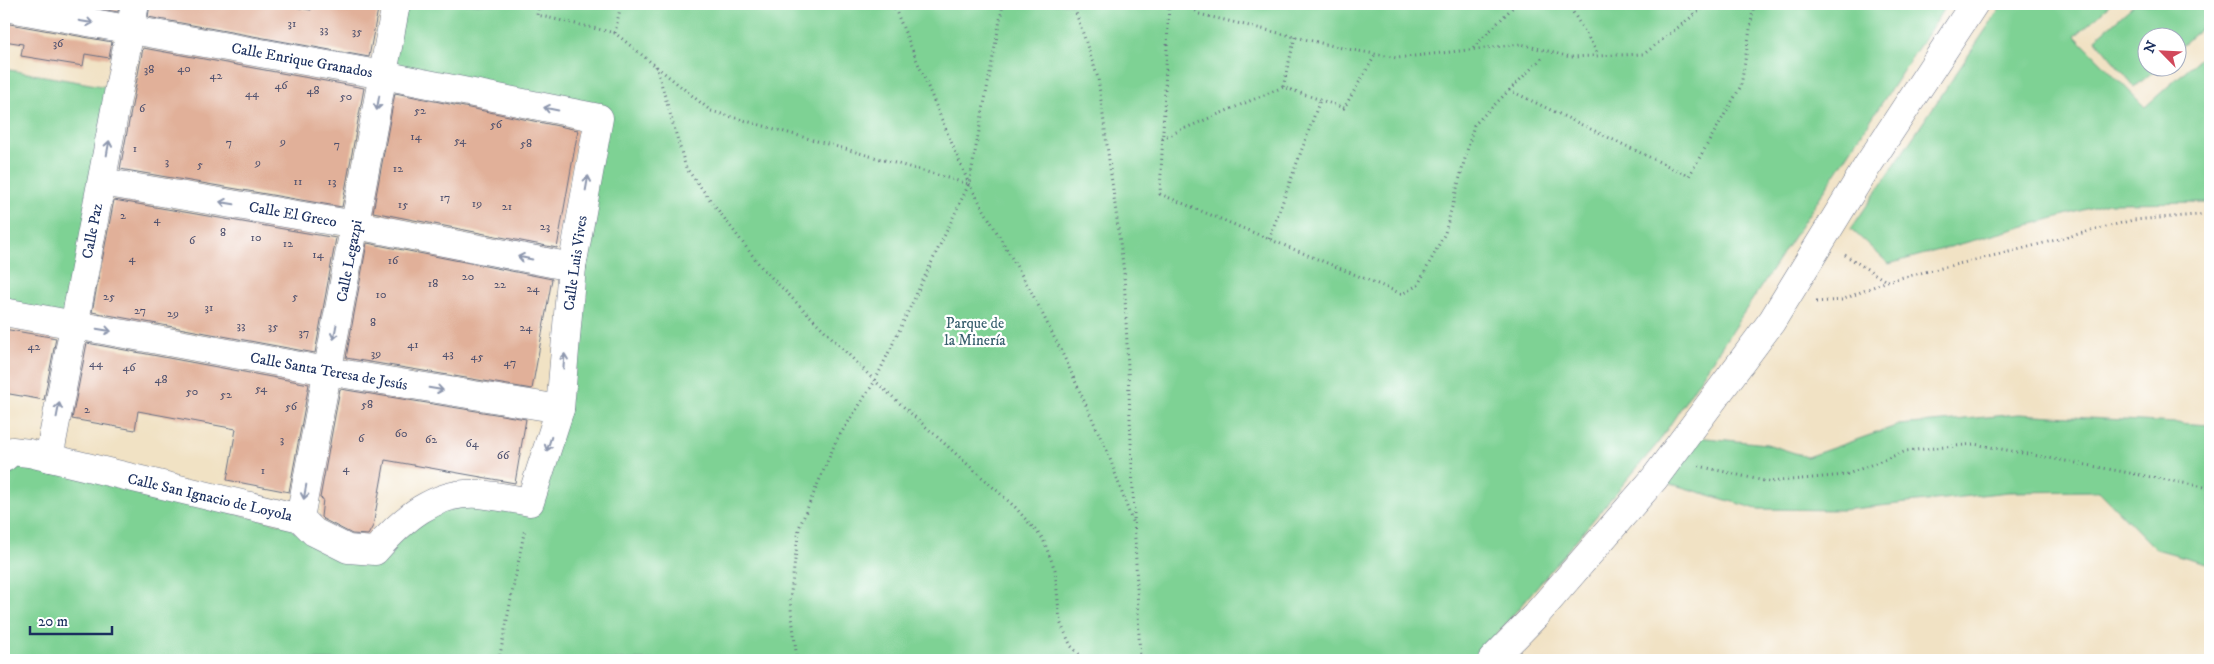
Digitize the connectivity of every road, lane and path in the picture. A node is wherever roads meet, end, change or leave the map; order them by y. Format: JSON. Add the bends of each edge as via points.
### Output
{"nodes":[{"id":1,"x":396,"y":4,"type":"edge"},
{"id":2,"x":539,"y":4,"type":"edge"},
{"id":3,"x":621,"y":4,"type":"edge"},
{"id":4,"x":893,"y":4,"type":"edge"},
{"id":5,"x":1003,"y":4,"type":"edge"},
{"id":6,"x":1073,"y":4,"type":"edge"},
{"id":7,"x":1169,"y":4,"type":"edge"},
{"id":8,"x":1188,"y":4,"type":"edge"},
{"id":9,"x":1516,"y":4,"type":"edge"},
{"id":10,"x":1568,"y":4,"type":"edge"},
{"id":11,"x":1689,"y":4,"type":"edge"},
{"id":12,"x":1708,"y":4,"type":"edge"},
{"id":13,"x":1754,"y":4,"type":"edge"},
{"id":14,"x":1974,"y":4,"type":"edge"},
{"id":15,"x":4,"y":7,"type":"edge"},
{"id":16,"x":1694,"y":15,"type":"junction"},
{"id":17,"x":132,"y":17,"type":"edge"},
{"id":18,"x":615,"y":33,"type":"junction"},
{"id":19,"x":1295,"y":37,"type":"junction"},
{"id":20,"x":1473,"y":49,"type":"junction"},
{"id":21,"x":1376,"y":54,"type":"junction"},
{"id":22,"x":1598,"y":54,"type":"junction"},
{"id":23,"x":1544,"y":56,"type":"dead end"},
{"id":24,"x":656,"y":66,"type":"junction"},
{"id":25,"x":383,"y":75,"type":"junction"},
{"id":26,"x":1283,"y":87,"type":"junction"},
{"id":27,"x":1509,"y":90,"type":"junction"},
{"id":28,"x":1320,"y":100,"type":"junction"},
{"id":29,"x":599,"y":118,"type":"joint"},
{"id":30,"x":1162,"y":138,"type":"junction"},
{"id":31,"x":102,"y":182,"type":"junction"},
{"id":32,"x":969,"y":184,"type":"junction"},
{"id":33,"x":2210,"y":214,"type":"edge"},
{"id":34,"x":356,"y":225,"type":"junction"},
{"id":35,"x":1269,"y":239,"type":"junction"},
{"id":36,"x":1822,"y":239,"type":"junction"},
{"id":37,"x":572,"y":267,"type":"junction"},
{"id":38,"x":1887,"y":281,"type":"junction"},
{"id":39,"x":1783,"y":304,"type":"junction"},
{"id":40,"x":4,"y":312,"type":"edge"},
{"id":41,"x":75,"y":324,"type":"junction"},
{"id":42,"x":327,"y":371,"type":"junction"},
{"id":43,"x":875,"y":381,"type":"junction"},
{"id":44,"x":560,"y":409,"type":"junction"},
{"id":45,"x":7,"y":449,"type":"edge"},
{"id":46,"x":49,"y":458,"type":"junction"},
{"id":47,"x":1669,"y":459,"type":"junction"},
{"id":48,"x":2210,"y":488,"type":"edge"},
{"id":49,"x":530,"y":502,"type":"junction"},
{"id":50,"x":300,"y":518,"type":"junction"},
{"id":51,"x":1135,"y":529,"type":"junction"},
{"id":52,"x":499,"y":660,"type":"edge"},
{"id":53,"x":797,"y":660,"type":"edge"},
{"id":54,"x":1085,"y":660,"type":"edge"},
{"id":55,"x":1140,"y":660,"type":"edge"},
{"id":56,"x":1492,"y":660,"type":"edge"}],
"edges":[{"from":1,"to":25,"type":"street","name":"Calle Legazpi"},
{"from":2,"to":18,"type":"path","via":[[537,15]]},
{"from":3,"to":18,"type":"path"},
{"from":4,"to":32,"type":"path"},
{"from":5,"to":32,"type":"path"},
{"from":6,"to":51,"type":"path","via":[[1098,78],[1124,272]]},
{"from":7,"to":30,"type":"path"},
{"from":8,"to":19,"type":"path","via":[[1199,14]]},
{"from":9,"to":20,"type":"path"},
{"from":10,"to":22,"type":"path"},
{"from":11,"to":16,"type":"path"},
{"from":12,"to":16,"type":"path"},
{"from":13,"to":27,"type":"path","via":[[1741,86],[1689,176]]},
{"from":14,"to":36,"type":"street"},
{"from":15,"to":17,"type":"street","name":"Calle Enrique Granados","one_way":true},
{"from":16,"to":22,"type":"path","via":[[1644,54]]},
{"from":17,"to":25,"type":"street","name":"Calle Enrique Granados"},
{"from":31,"to":17,"type":"street","name":"Calle Paz","one_way":true},
{"from":18,"to":24,"type":"path"},
{"from":19,"to":21,"type":"path"},
{"from":19,"to":26,"type":"path"},
{"from":20,"to":21,"type":"path","via":[[1397,58]]},
{"from":20,"to":22,"type":"path","via":[[1521,44],[1570,57]]},
{"from":21,"to":28,"type":"path","via":[[1344,108]]},
{"from":23,"to":27,"type":"path"},
{"from":24,"to":32,"type":"path","via":[[711,111]]},
{"from":24,"to":43,"type":"path","via":[[686,168],[762,268]]},
{"from":29,"to":25,"type":"street","name":"Calle Enrique Granados","one_way":true},
{"from":25,"to":34,"type":"street","name":"Calle Legazpi","one_way":true},
{"from":26,"to":28,"type":"path"},
{"from":26,"to":30,"type":"path"},
{"from":27,"to":35,"type":"path","via":[[1474,125],[1446,233],[1418,285],[1402,294]]},
{"from":28,"to":35,"type":"path"},
{"from":37,"to":29,"type":"street","name":"Calle Luis Vives","one_way":true},
{"from":30,"to":35,"type":"path","via":[[1160,194]]},
{"from":34,"to":31,"type":"street","name":"Calle El Greco","one_way":true},
{"from":31,"to":41,"type":"street","name":"Calle Paz"},
{"from":32,"to":43,"type":"path"},
{"from":32,"to":51,"type":"path","via":[[1032,293],[1067,364],[1109,456]]},
{"from":33,"to":38,"type":"path","via":[[2133,220]]},
{"from":37,"to":34,"type":"street","name":"Calle El Greco","one_way":true},
{"from":34,"to":42,"type":"street","name":"Calle Legazpi","one_way":true},
{"from":36,"to":38,"type":"path"},
{"from":36,"to":39,"type":"street"},
{"from":44,"to":37,"type":"street","name":"Calle Luis Vives","one_way":true},
{"from":38,"to":39,"type":"path","via":[[1842,300]]},
{"from":39,"to":47,"type":"street"},
{"from":40,"to":41,"type":"street","name":"Calle Santa Teresa de Jesús"},
{"from":41,"to":42,"type":"street","name":"Calle Santa Teresa de Jesús","one_way":true},
{"from":46,"to":41,"type":"street","name":"Calle Paz","one_way":true},
{"from":42,"to":44,"type":"street","name":"Calle Santa Teresa de Jesús","one_way":true},
{"from":42,"to":50,"type":"street","name":"Calle Legazpi","one_way":true},
{"from":43,"to":53,"type":"path","via":[[836,441],[799,528],[790,600]]},
{"from":43,"to":54,"type":"path","via":[[1016,506],[1043,539],[1055,570],[1060,622],[1071,646]]},
{"from":44,"to":49,"type":"street","one_way":true},
{"from":45,"to":46,"type":"street","name":"Calle San Ignacio de Loyola"},
{"from":46,"to":50,"type":"street","name":"Calle San Ignacio de Loyola"},
{"from":47,"to":48,"type":"path","via":[[1769,482],[1846,475],[1906,451],[1974,444]]},
{"from":47,"to":56,"type":"street","via":[[1535,616]]},
{"from":49,"to":50,"type":"street","name":"Calle San Ignacio de Loyola","via":[[478,494],[448,497],[417,510],[392,531],[375,552],[348,549],[314,532]]},
{"from":49,"to":52,"type":"path"},
{"from":51,"to":55,"type":"path"}]}
